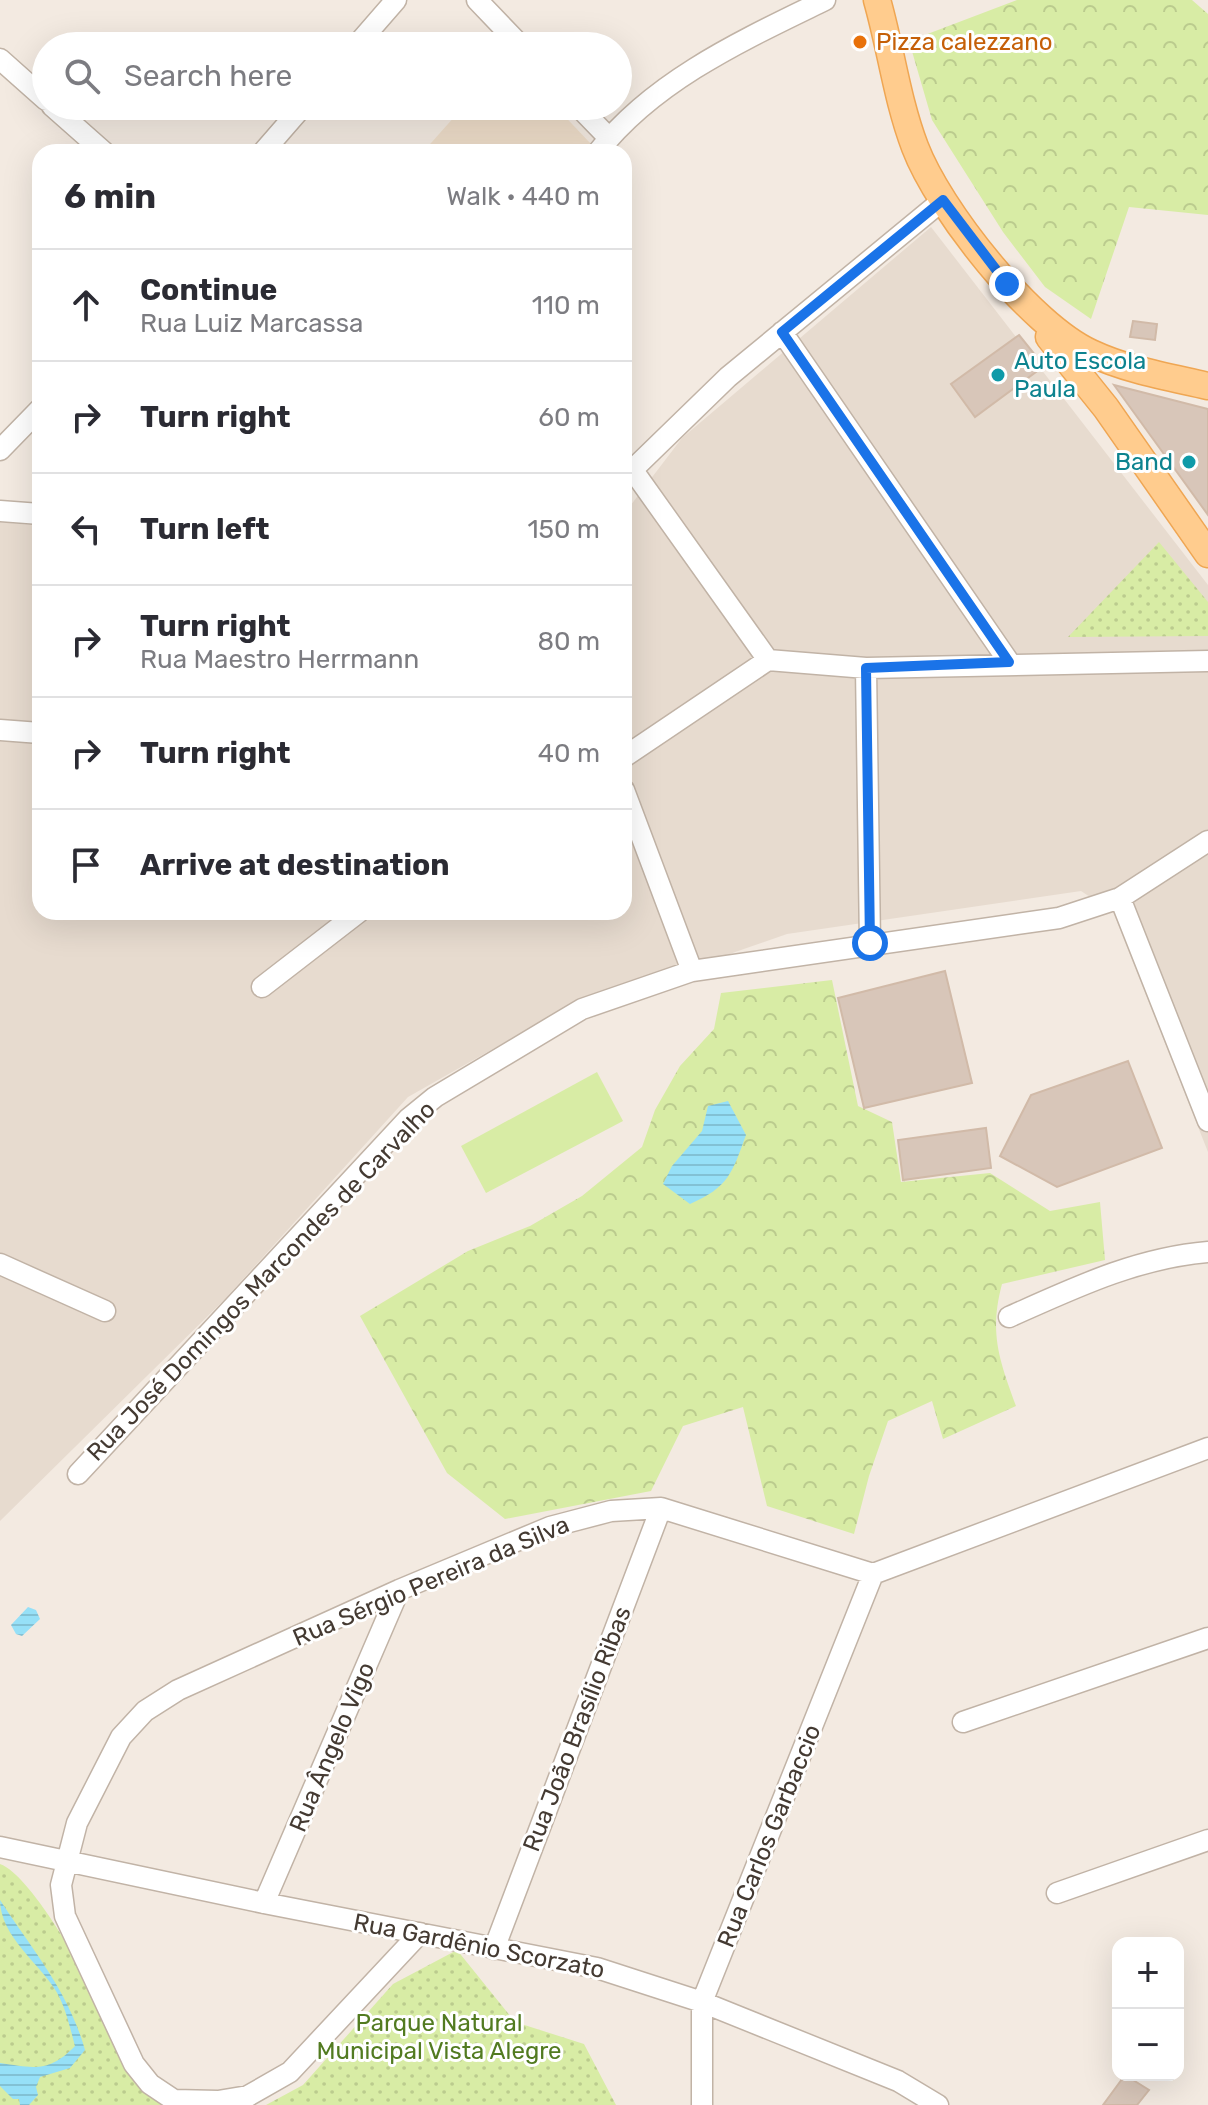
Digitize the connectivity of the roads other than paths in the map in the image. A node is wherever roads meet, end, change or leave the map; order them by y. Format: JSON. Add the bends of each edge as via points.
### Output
{"nodes":[{"id":1,"x":396,"y":0,"type":"edge"},
{"id":2,"x":477,"y":0,"type":"edge"},
{"id":3,"x":825,"y":0,"type":"edge"},
{"id":4,"x":877,"y":0,"type":"edge"},
{"id":5,"x":884,"y":0,"type":"edge"},
{"id":6,"x":368,"y":32,"type":"edge"},
{"id":7,"x":508,"y":32,"type":"edge"},
{"id":8,"x":890,"y":45,"type":"junction"},
{"id":9,"x":0,"y":59,"type":"edge"},
{"id":10,"x":32,"y":88,"type":"edge"},
{"id":11,"x":632,"y":116,"type":"edge"},
{"id":12,"x":68,"y":120,"type":"edge"},
{"id":13,"x":291,"y":120,"type":"edge"},
{"id":14,"x":587,"y":120,"type":"edge"},
{"id":15,"x":628,"y":120,"type":"edge"},
{"id":16,"x":95,"y":144,"type":"edge"},
{"id":17,"x":270,"y":144,"type":"edge"},
{"id":18,"x":603,"y":144,"type":"edge"},
{"id":19,"x":605,"y":144,"type":"edge"},
{"id":20,"x":943,"y":200,"type":"junction"},
{"id":21,"x":1007,"y":284,"type":"junction"},
{"id":22,"x":782,"y":332,"type":"junction"},
{"id":23,"x":1077,"y":346,"type":"junction"},
{"id":24,"x":1208,"y":386,"type":"edge"},
{"id":25,"x":1106,"y":408,"type":"junction"},
{"id":26,"x":32,"y":417,"type":"edge"},
{"id":27,"x":0,"y":450,"type":"edge"},
{"id":28,"x":632,"y":469,"type":"edge"},
{"id":29,"x":632,"y":478,"type":"edge"},
{"id":30,"x":0,"y":511,"type":"edge"},
{"id":31,"x":32,"y":513,"type":"edge"},
{"id":32,"x":1208,"y":554,"type":"edge"},
{"id":33,"x":768,"y":660,"type":"junction"},
{"id":34,"x":1208,"y":661,"type":"edge"},
{"id":35,"x":1009,"y":662,"type":"junction"},
{"id":36,"x":866,"y":668,"type":"junction"},
{"id":37,"x":0,"y":730,"type":"edge"},
{"id":38,"x":32,"y":732,"type":"edge"},
{"id":39,"x":632,"y":752,"type":"edge"},
{"id":40,"x":632,"y":811,"type":"edge"},
{"id":41,"x":1208,"y":841,"type":"edge"},
{"id":42,"x":1120,"y":898,"type":"junction"},
{"id":43,"x":349,"y":920,"type":"edge"},
{"id":44,"x":870,"y":943,"type":"junction"},
{"id":45,"x":692,"y":971,"type":"junction"},
{"id":46,"x":262,"y":987,"type":"dead end"},
{"id":47,"x":1208,"y":1121,"type":"edge"},
{"id":48,"x":1208,"y":1252,"type":"edge"},
{"id":49,"x":0,"y":1264,"type":"edge"},
{"id":50,"x":105,"y":1311,"type":"dead end"},
{"id":51,"x":1009,"y":1317,"type":"dead end"},
{"id":52,"x":1208,"y":1448,"type":"edge"},
{"id":53,"x":78,"y":1474,"type":"dead end"},
{"id":54,"x":661,"y":1508,"type":"junction"},
{"id":55,"x":873,"y":1574,"type":"junction"},
{"id":56,"x":399,"y":1590,"type":"junction"},
{"id":57,"x":1208,"y":1638,"type":"edge"},
{"id":58,"x":963,"y":1722,"type":"dead end"},
{"id":59,"x":1208,"y":1840,"type":"edge"},
{"id":60,"x":0,"y":1847,"type":"edge"},
{"id":61,"x":65,"y":1861,"type":"junction"},
{"id":62,"x":1057,"y":1893,"type":"dead end"},
{"id":63,"x":264,"y":1903,"type":"junction"},
{"id":64,"x":420,"y":1933,"type":"junction"},
{"id":65,"x":494,"y":1949,"type":"junction"},
{"id":66,"x":702,"y":2002,"type":"junction"},
{"id":67,"x":163,"y":2101,"type":"edge"},
{"id":68,"x":702,"y":2105,"type":"edge"},
{"id":69,"x":938,"y":2105,"type":"edge"}],
"edges":[{"from":1,"to":6,"type":"street"},
{"from":2,"to":7,"type":"street"},
{"from":3,"to":11,"type":"street","via":[[675,82]]},
{"from":4,"to":8,"type":"main road"},
{"from":5,"to":8,"type":"main road"},
{"from":8,"to":20,"type":"main road","via":[[907,125]]},
{"from":9,"to":10,"type":"street"},
{"from":12,"to":16,"type":"street"},
{"from":13,"to":17,"type":"street"},
{"from":14,"to":18,"type":"street"},
{"from":15,"to":19,"type":"street"},
{"from":20,"to":21,"type":"main road"},
{"from":20,"to":22,"type":"street"},
{"from":21,"to":23,"type":"main road"},
{"from":21,"to":25,"type":"main road"},
{"from":22,"to":28,"type":"street","via":[[697,404]]},
{"from":22,"to":35,"type":"street"},
{"from":23,"to":24,"type":"main road","via":[[1132,367]]},
{"from":23,"to":25,"type":"main road"},
{"from":25,"to":32,"type":"main road"},
{"from":26,"to":27,"type":"street"},
{"from":29,"to":33,"type":"street"},
{"from":30,"to":31,"type":"street"},
{"from":33,"to":36,"type":"street"},
{"from":33,"to":39,"type":"street"},
{"from":34,"to":35,"type":"street"},
{"from":35,"to":36,"type":"street"},
{"from":36,"to":44,"type":"street"},
{"from":37,"to":38,"type":"street"},
{"from":40,"to":45,"type":"street"},
{"from":41,"to":42,"type":"street","name":"Rua José Domingos Marcondes de Carvalho"},
{"from":42,"to":44,"type":"street","name":"Rua José Domingos Marcondes de Carvalho","via":[[1059,918]]},
{"from":42,"to":47,"type":"street"},
{"from":43,"to":46,"type":"street"},
{"from":44,"to":45,"type":"street","name":"Rua José Domingos Marcondes de Carvalho"},
{"from":45,"to":53,"type":"street","name":"Rua José Domingos Marcondes de Carvalho","via":[[582,1009],[435,1097],[386,1142]]},
{"from":48,"to":51,"type":"street","via":[[1166,1255]]},
{"from":49,"to":50,"type":"street"},
{"from":52,"to":55,"type":"street"},
{"from":54,"to":55,"type":"street","name":"Rua Sérgio Pereira da Silva"},
{"from":54,"to":56,"type":"street","name":"Rua Sérgio Pereira da Silva","via":[[611,1511],[550,1527]]},
{"from":54,"to":65,"type":"street","name":"Rua João Brasílio Ribas"},
{"from":55,"to":66,"type":"street","name":"Rua Carlos Garbaccio"},
{"from":56,"to":61,"type":"street","name":"Rua Sérgio Pereira da Silva","via":[[178,1690],[145,1711],[121,1737],[77,1823]]},
{"from":56,"to":63,"type":"street","name":"Rua Ângelo Vigo"},
{"from":57,"to":58,"type":"street"},
{"from":59,"to":62,"type":"street"},
{"from":60,"to":61,"type":"street","name":"Rua Gardênio Scorzato"},
{"from":61,"to":63,"type":"street","name":"Rua Gardênio Scorzato"},
{"from":61,"to":67,"type":"street","name":"Rua Sérgio Pereira da Silva","via":[[65,1916],[134,2064]]},
{"from":63,"to":64,"type":"street","name":"Rua Gardênio Scorzato"},
{"from":64,"to":65,"type":"street","name":"Rua Gardênio Scorzato"},
{"from":64,"to":67,"type":"street","via":[[290,2072],[248,2096]]},
{"from":65,"to":66,"type":"street","name":"Rua Gardênio Scorzato","via":[[597,1968]]},
{"from":66,"to":68,"type":"street","name":"Rua Carlos Garbaccio"},
{"from":66,"to":69,"type":"street","name":"Rua Gardênio Scorzato","via":[[898,2081]]}]}
